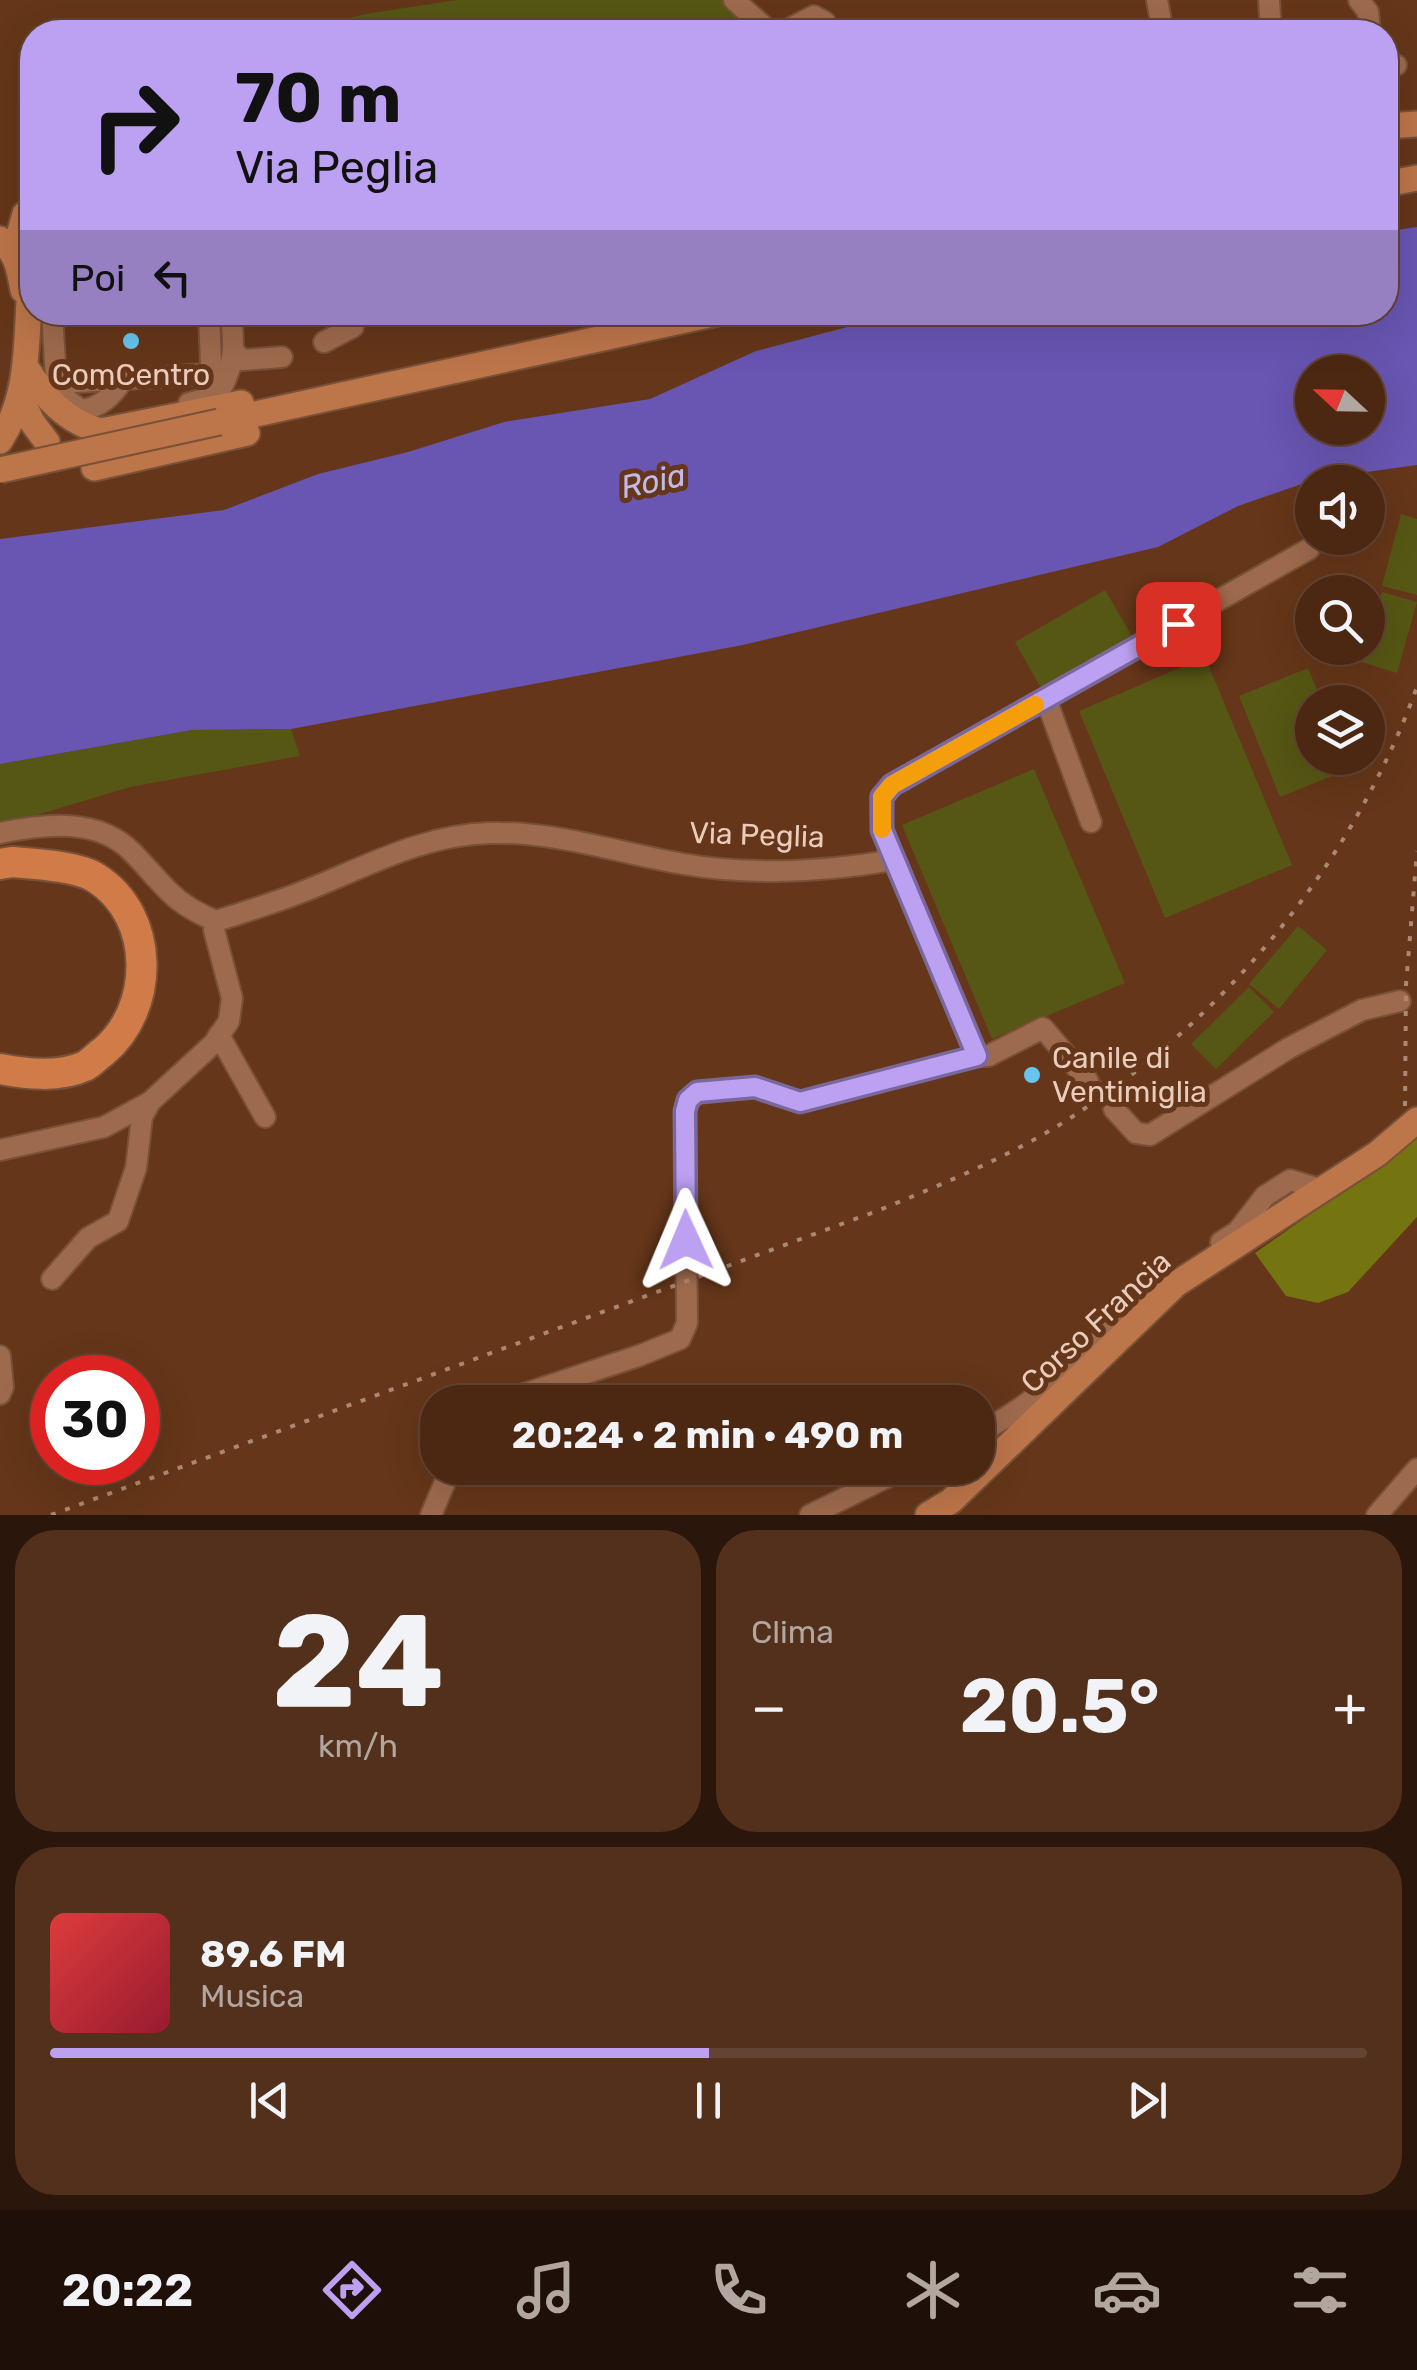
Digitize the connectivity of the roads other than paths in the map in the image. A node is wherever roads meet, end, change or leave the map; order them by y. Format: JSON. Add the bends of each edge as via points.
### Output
{"nodes":[{"id":1,"x":734,"y":0,"type":"edge"},
{"id":2,"x":756,"y":20,"type":"edge"},
{"id":3,"x":0,"y":238,"type":"edge"},
{"id":4,"x":20,"y":259,"type":"edge"},
{"id":5,"x":38,"y":325,"type":"edge"},
{"id":6,"x":42,"y":325,"type":"edge"},
{"id":7,"x":210,"y":325,"type":"edge"},
{"id":8,"x":232,"y":325,"type":"edge"},
{"id":9,"x":354,"y":325,"type":"edge"},
{"id":10,"x":658,"y":325,"type":"edge"},
{"id":11,"x":324,"y":342,"type":"dead end"},
{"id":12,"x":36,"y":357,"type":"junction"},
{"id":13,"x":282,"y":357,"type":"dead end"},
{"id":14,"x":232,"y":358,"type":"junction"},
{"id":15,"x":502,"y":359,"type":"junction"},
{"id":16,"x":123,"y":379,"type":"junction"},
{"id":17,"x":149,"y":391,"type":"dead end"},
{"id":18,"x":21,"y":398,"type":"junction"},
{"id":19,"x":80,"y":410,"type":"junction"},
{"id":20,"x":0,"y":441,"type":"edge"},
{"id":21,"x":47,"y":442,"type":"dead end"},
{"id":22,"x":94,"y":468,"type":"dead end"},
{"id":23,"x":0,"y":470,"type":"edge"},
{"id":24,"x":1298,"y":555,"type":"edge"},
{"id":25,"x":1046,"y":699,"type":"junction"},
{"id":26,"x":1091,"y":822,"type":"dead end"},
{"id":27,"x":0,"y":832,"type":"edge"},
{"id":28,"x":894,"y":860,"type":"junction"},
{"id":29,"x":0,"y":864,"type":"edge"},
{"id":30,"x":216,"y":922,"type":"junction"},
{"id":31,"x":1400,"y":1001,"type":"dead end"},
{"id":32,"x":220,"y":1036,"type":"junction"},
{"id":33,"x":977,"y":1056,"type":"junction"},
{"id":34,"x":0,"y":1070,"type":"edge"},
{"id":35,"x":1088,"y":1081,"type":"tunnel mouth"},
{"id":36,"x":150,"y":1102,"type":"junction"},
{"id":37,"x":1114,"y":1109,"type":"tunnel mouth"},
{"id":38,"x":265,"y":1117,"type":"dead end"},
{"id":39,"x":1417,"y":1120,"type":"edge"},
{"id":40,"x":0,"y":1150,"type":"edge"},
{"id":41,"x":1323,"y":1190,"type":"junction"},
{"id":42,"x":52,"y":1279,"type":"dead end"},
{"id":43,"x":0,"y":1356,"type":"edge"},
{"id":44,"x":547,"y":1385,"type":"edge"},
{"id":45,"x":0,"y":1394,"type":"edge"},
{"id":46,"x":995,"y":1424,"type":"edge"},
{"id":47,"x":1417,"y":1469,"type":"edge"},
{"id":48,"x":444,"y":1485,"type":"edge"},
{"id":49,"x":871,"y":1485,"type":"edge"},
{"id":50,"x":432,"y":1515,"type":"edge"},
{"id":51,"x":810,"y":1515,"type":"edge"},
{"id":52,"x":928,"y":1515,"type":"edge"},
{"id":53,"x":1377,"y":1515,"type":"edge"}],
"edges":[{"from":1,"to":2,"type":"street"},
{"from":3,"to":4,"type":"main road"},
{"from":5,"to":12,"type":"main road"},
{"from":6,"to":16,"type":"street","via":[[56,379]]},
{"from":7,"to":16,"type":"street","via":[[207,374]]},
{"from":8,"to":14,"type":"street"},
{"from":9,"to":11,"type":"street"},
{"from":10,"to":15,"type":"main road"},
{"from":12,"to":15,"type":"main road","via":[[42,394],[84,426],[101,430],[437,361]]},
{"from":12,"to":18,"type":"main road"},
{"from":12,"to":19,"type":"street","via":[[52,386]]},
{"from":13,"to":14,"type":"street"},
{"from":14,"to":17,"type":"street","via":[[222,380],[209,386]]},
{"from":14,"to":19,"type":"street","via":[[222,390],[212,397],[110,419]]},
{"from":15,"to":22,"type":"main road","via":[[428,388]]},
{"from":15,"to":23,"type":"main road","bridge":true},
{"from":16,"to":19,"type":"street","via":[[103,402]]},
{"from":18,"to":20,"type":"main road"},
{"from":18,"to":21,"type":"main road"},
{"from":24,"to":25,"type":"street"},
{"from":25,"to":26,"type":"street"},
{"from":25,"to":28,"type":"street","via":[[892,785],[880,811]]},
{"from":27,"to":30,"type":"street","via":[[72,825],[104,833],[131,850],[183,906]]},
{"from":28,"to":30,"type":"street","name":"Via Peglia","via":[[791,872],[738,870],[546,836],[487,833],[416,843]]},
{"from":28,"to":33,"type":"street"},
{"from":29,"to":34,"type":"highway","via":[[94,876],[125,904],[144,951],[136,1007],[116,1040],[86,1066],[54,1073]]},
{"from":30,"to":32,"type":"street","via":[[232,998]]},
{"from":31,"to":37,"type":"street","via":[[1362,1010],[1289,1048],[1150,1135],[1136,1133]]},
{"from":32,"to":36,"type":"street"},
{"from":32,"to":38,"type":"street"},
{"from":33,"to":35,"type":"street","via":[[1043,1028]]},
{"from":33,"to":44,"type":"street","via":[[800,1102],[755,1087],[697,1092],[688,1100],[684,1143],[687,1324],[680,1338]]},
{"from":36,"to":40,"type":"street","via":[[104,1127]]},
{"from":36,"to":42,"type":"street","via":[[118,1220],[88,1238]]},
{"from":39,"to":41,"type":"main road","name":"Corso Francia"},
{"from":41,"to":46,"type":"street","via":[[1290,1180],[1264,1196],[1237,1232],[1166,1277],[1059,1376]]},
{"from":41,"to":52,"type":"main road","name":"Corso Francia","via":[[1176,1284],[1061,1399]]},
{"from":43,"to":45,"type":"street"},
{"from":47,"to":53,"type":"street"},
{"from":48,"to":50,"type":"street"},
{"from":49,"to":51,"type":"street"}]}
